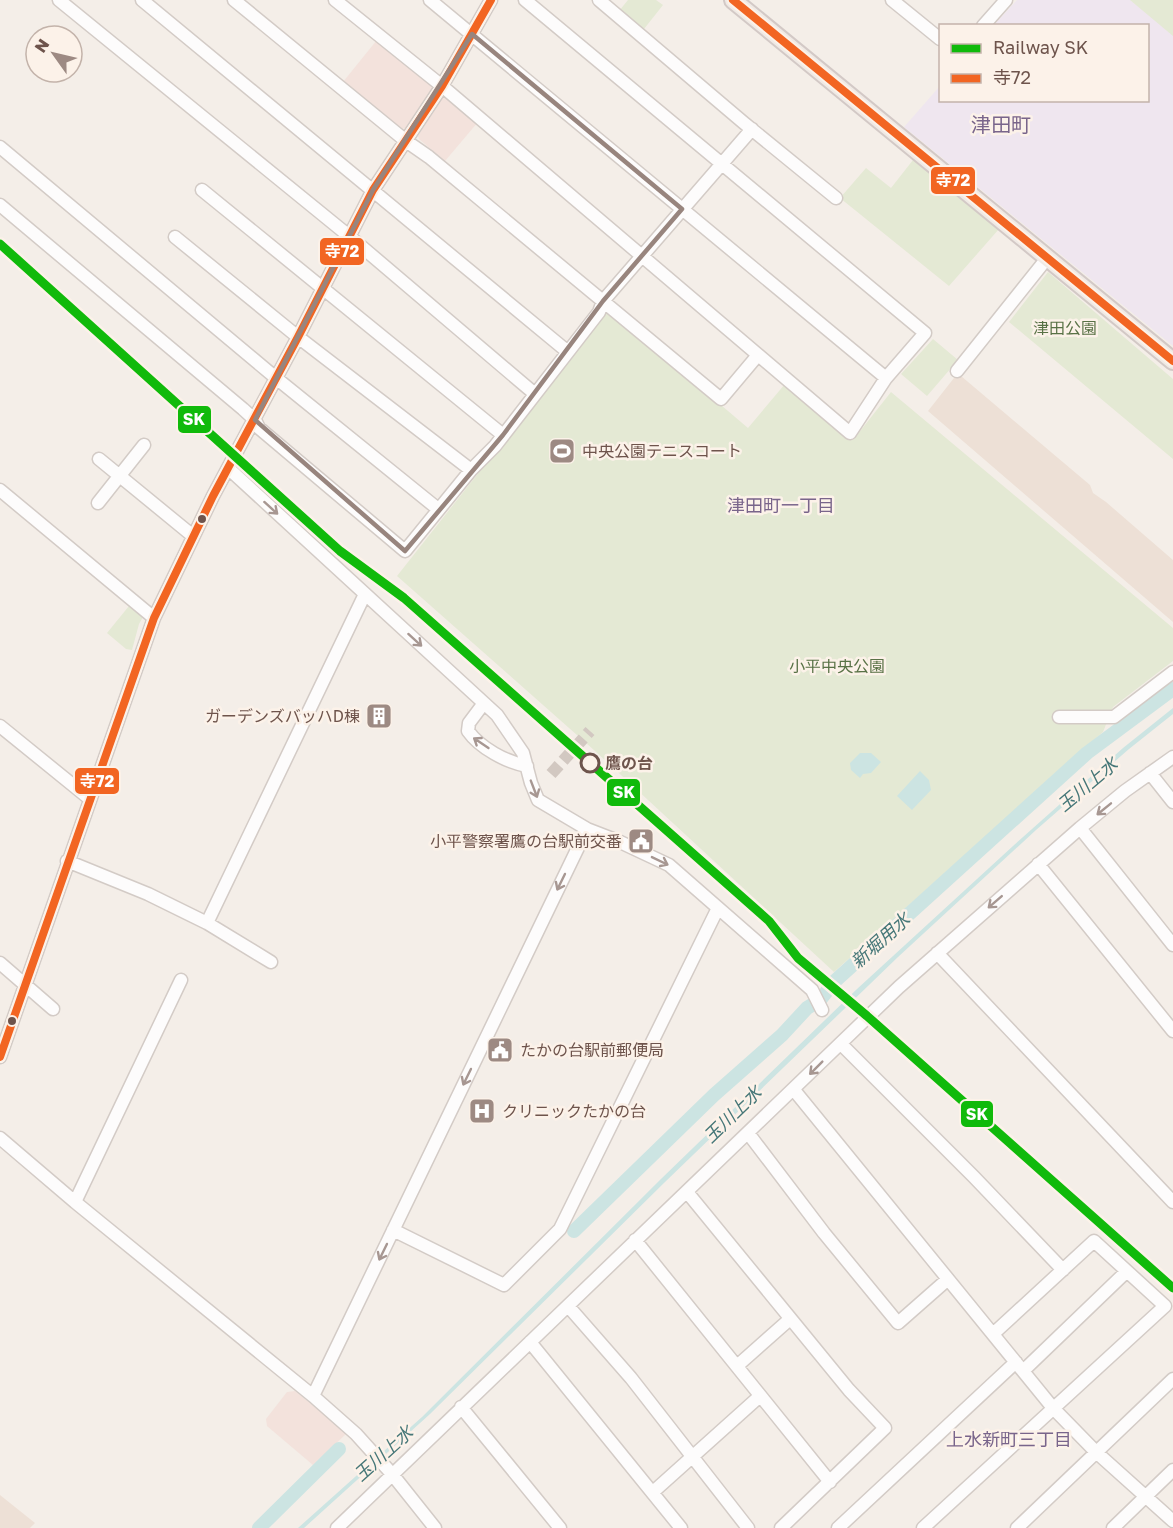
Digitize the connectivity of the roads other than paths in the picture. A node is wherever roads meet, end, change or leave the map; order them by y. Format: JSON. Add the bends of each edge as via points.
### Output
{"nodes":[{"id":1,"x":59,"y":0,"type":"edge"},
{"id":2,"x":142,"y":0,"type":"edge"},
{"id":3,"x":234,"y":0,"type":"edge"},
{"id":4,"x":335,"y":0,"type":"edge"},
{"id":5,"x":430,"y":0,"type":"edge"},
{"id":6,"x":491,"y":0,"type":"edge"},
{"id":7,"x":525,"y":0,"type":"edge"},
{"id":8,"x":599,"y":0,"type":"edge"},
{"id":9,"x":733,"y":0,"type":"edge"},
{"id":10,"x":892,"y":0,"type":"edge"},
{"id":11,"x":1006,"y":0,"type":"edge"},
{"id":12,"x":985,"y":24,"type":"edge"},
{"id":13,"x":472,"y":34,"type":"junction"},
{"id":14,"x":939,"y":38,"type":"edge"},
{"id":15,"x":442,"y":86,"type":"junction"},
{"id":16,"x":752,"y":129,"type":"junction"},
{"id":17,"x":406,"y":141,"type":"junction"},
{"id":18,"x":0,"y":147,"type":"edge"},
{"id":19,"x":722,"y":164,"type":"junction"},
{"id":20,"x":202,"y":190,"type":"dead end"},
{"id":21,"x":373,"y":190,"type":"junction"},
{"id":22,"x":836,"y":198,"type":"dead end"},
{"id":23,"x":0,"y":205,"type":"edge"},
{"id":24,"x":682,"y":209,"type":"junction"},
{"id":25,"x":349,"y":236,"type":"junction"},
{"id":26,"x":175,"y":237,"type":"dead end"},
{"id":27,"x":642,"y":257,"type":"junction"},
{"id":28,"x":1048,"y":257,"type":"junction"},
{"id":29,"x":322,"y":289,"type":"junction"},
{"id":30,"x":603,"y":301,"type":"junction"},
{"id":31,"x":298,"y":337,"type":"junction"},
{"id":32,"x":568,"y":352,"type":"junction"},
{"id":33,"x":758,"y":356,"type":"junction"},
{"id":34,"x":1173,"y":361,"type":"edge"},
{"id":35,"x":957,"y":371,"type":"dead end"},
{"id":36,"x":276,"y":378,"type":"junction"},
{"id":37,"x":886,"y":378,"type":"junction"},
{"id":38,"x":535,"y":394,"type":"junction"},
{"id":39,"x":255,"y":420,"type":"junction"},
{"id":40,"x":503,"y":435,"type":"junction"},
{"id":41,"x":144,"y":445,"type":"dead end"},
{"id":42,"x":99,"y":459,"type":"dead end"},
{"id":43,"x":228,"y":468,"type":"junction"},
{"id":44,"x":471,"y":470,"type":"junction"},
{"id":45,"x":119,"y":476,"type":"junction"},
{"id":46,"x":0,"y":490,"type":"edge"},
{"id":47,"x":98,"y":503,"type":"dead end"},
{"id":48,"x":438,"y":509,"type":"junction"},
{"id":49,"x":193,"y":536,"type":"junction"},
{"id":50,"x":365,"y":594,"type":"junction"},
{"id":51,"x":154,"y":618,"type":"junction"},
{"id":52,"x":1173,"y":672,"type":"edge"},
{"id":53,"x":484,"y":703,"type":"junction"},
{"id":54,"x":1059,"y":717,"type":"dead end"},
{"id":55,"x":0,"y":726,"type":"edge"},
{"id":56,"x":1173,"y":757,"type":"edge"},
{"id":57,"x":526,"y":766,"type":"junction"},
{"id":58,"x":1150,"y":773,"type":"junction"},
{"id":59,"x":90,"y":799,"type":"junction"},
{"id":60,"x":1173,"y":802,"type":"edge"},
{"id":61,"x":1080,"y":828,"type":"junction"},
{"id":62,"x":587,"y":829,"type":"junction"},
{"id":63,"x":68,"y":861,"type":"junction"},
{"id":64,"x":1038,"y":864,"type":"junction"},
{"id":65,"x":718,"y":908,"type":"junction"},
{"id":66,"x":207,"y":923,"type":"junction"},
{"id":67,"x":1173,"y":945,"type":"edge"},
{"id":68,"x":937,"y":953,"type":"junction"},
{"id":69,"x":271,"y":962,"type":"dead end"},
{"id":70,"x":0,"y":963,"type":"edge"},
{"id":71,"x":181,"y":980,"type":"dead end"},
{"id":72,"x":24,"y":983,"type":"junction"},
{"id":73,"x":53,"y":1009,"type":"dead end"},
{"id":74,"x":820,"y":1009,"type":"dead end"},
{"id":75,"x":1173,"y":1031,"type":"edge"},
{"id":76,"x":843,"y":1037,"type":"junction"},
{"id":77,"x":0,"y":1056,"type":"edge"},
{"id":78,"x":794,"y":1090,"type":"junction"},
{"id":79,"x":748,"y":1133,"type":"junction"},
{"id":80,"x":0,"y":1138,"type":"edge"},
{"id":81,"x":687,"y":1192,"type":"junction"},
{"id":82,"x":75,"y":1202,"type":"junction"},
{"id":83,"x":1173,"y":1203,"type":"edge"},
{"id":84,"x":393,"y":1230,"type":"junction"},
{"id":85,"x":635,"y":1240,"type":"junction"},
{"id":86,"x":1063,"y":1270,"type":"junction"},
{"id":87,"x":1126,"y":1272,"type":"junction"},
{"id":88,"x":948,"y":1279,"type":"junction"},
{"id":89,"x":568,"y":1306,"type":"junction"},
{"id":90,"x":790,"y":1319,"type":"junction"},
{"id":91,"x":993,"y":1334,"type":"junction"},
{"id":92,"x":530,"y":1342,"type":"junction"},
{"id":93,"x":737,"y":1366,"type":"junction"},
{"id":94,"x":1019,"y":1366,"type":"junction"},
{"id":95,"x":1173,"y":1379,"type":"edge"},
{"id":96,"x":313,"y":1396,"type":"junction"},
{"id":97,"x":760,"y":1396,"type":"junction"},
{"id":98,"x":461,"y":1407,"type":"junction"},
{"id":99,"x":1053,"y":1408,"type":"junction"},
{"id":100,"x":1096,"y":1452,"type":"junction"},
{"id":101,"x":693,"y":1456,"type":"junction"},
{"id":102,"x":1173,"y":1470,"type":"edge"},
{"id":103,"x":392,"y":1474,"type":"junction"},
{"id":104,"x":830,"y":1482,"type":"junction"},
{"id":105,"x":653,"y":1492,"type":"junction"},
{"id":106,"x":1146,"y":1496,"type":"junction"},
{"id":107,"x":1173,"y":1521,"type":"edge"},
{"id":108,"x":337,"y":1528,"type":"edge"},
{"id":109,"x":435,"y":1528,"type":"edge"},
{"id":110,"x":560,"y":1528,"type":"edge"},
{"id":111,"x":681,"y":1528,"type":"edge"},
{"id":112,"x":748,"y":1528,"type":"edge"},
{"id":113,"x":781,"y":1528,"type":"edge"},
{"id":114,"x":838,"y":1528,"type":"edge"},
{"id":115,"x":923,"y":1528,"type":"edge"},
{"id":116,"x":1017,"y":1528,"type":"edge"},
{"id":117,"x":1113,"y":1528,"type":"edge"}],
"edges":[{"from":1,"to":25,"type":"street"},
{"from":2,"to":21,"type":"street"},
{"from":3,"to":17,"type":"street"},
{"from":4,"to":15,"type":"street"},
{"from":5,"to":13,"type":"street"},
{"from":6,"to":13,"type":"street"},
{"from":7,"to":19,"type":"street"},
{"from":8,"to":16,"type":"street"},
{"from":9,"to":28,"type":"main road"},
{"from":10,"to":14,"type":"street"},
{"from":11,"to":12,"type":"street"},
{"from":13,"to":15,"type":"street"},
{"from":13,"to":24,"type":"street"},
{"from":15,"to":17,"type":"street"},
{"from":15,"to":27,"type":"street"},
{"from":16,"to":19,"type":"street"},
{"from":16,"to":22,"type":"street"},
{"from":17,"to":21,"type":"street"},
{"from":17,"to":30,"type":"street"},
{"from":18,"to":36,"type":"street"},
{"from":19,"to":24,"type":"street"},
{"from":19,"to":37,"type":"street","via":[[925,333]]},
{"from":20,"to":29,"type":"street"},
{"from":21,"to":25,"type":"street"},
{"from":21,"to":32,"type":"street"},
{"from":23,"to":39,"type":"street"},
{"from":24,"to":27,"type":"street"},
{"from":24,"to":37,"type":"street"},
{"from":25,"to":29,"type":"street"},
{"from":25,"to":38,"type":"street"},
{"from":26,"to":31,"type":"street"},
{"from":27,"to":30,"type":"street"},
{"from":27,"to":33,"type":"street"},
{"from":28,"to":34,"type":"main road"},
{"from":28,"to":35,"type":"street"},
{"from":29,"to":31,"type":"street"},
{"from":29,"to":40,"type":"street"},
{"from":30,"to":32,"type":"street"},
{"from":30,"to":33,"type":"street","via":[[721,399]]},
{"from":31,"to":36,"type":"street"},
{"from":31,"to":44,"type":"street"},
{"from":32,"to":38,"type":"street"},
{"from":33,"to":37,"type":"street","via":[[850,433]]},
{"from":36,"to":39,"type":"street"},
{"from":36,"to":48,"type":"street"},
{"from":38,"to":40,"type":"street"},
{"from":39,"to":43,"type":"street"},
{"from":39,"to":48,"type":"street","via":[[259,428],[405,551]]},
{"from":40,"to":44,"type":"street"},
{"from":41,"to":45,"type":"street"},
{"from":42,"to":45,"type":"street"},
{"from":43,"to":49,"type":"street"},
{"from":43,"to":50,"type":"street","one_way":true},
{"from":44,"to":48,"type":"street"},
{"from":45,"to":47,"type":"street"},
{"from":45,"to":49,"type":"street"},
{"from":46,"to":51,"type":"street"},
{"from":49,"to":51,"type":"street"},
{"from":50,"to":53,"type":"street","one_way":true},
{"from":50,"to":66,"type":"street"},
{"from":51,"to":59,"type":"street"},
{"from":52,"to":54,"type":"street","via":[[1114,717]]},
{"from":53,"to":57,"type":"street","via":[[524,753]]},
{"from":57,"to":53,"type":"street","one_way":true,"via":[[512,763],[473,739],[469,723]]},
{"from":55,"to":59,"type":"street"},
{"from":56,"to":58,"type":"street"},
{"from":57,"to":62,"type":"street","one_way":true,"via":[[538,800]]},
{"from":58,"to":60,"type":"street"},
{"from":58,"to":61,"type":"street","one_way":true},
{"from":59,"to":63,"type":"street"},
{"from":61,"to":64,"type":"street"},
{"from":61,"to":67,"type":"street"},
{"from":62,"to":65,"type":"street","one_way":true,"via":[[669,865]]},
{"from":62,"to":84,"type":"street","one_way":true},
{"from":63,"to":66,"type":"street"},
{"from":63,"to":72,"type":"street"},
{"from":64,"to":68,"type":"street","one_way":true},
{"from":64,"to":75,"type":"street"},
{"from":65,"to":74,"type":"street","via":[[812,990]]},
{"from":65,"to":84,"type":"street","via":[[560,1229],[504,1285]]},
{"from":66,"to":69,"type":"street"},
{"from":68,"to":76,"type":"street"},
{"from":68,"to":83,"type":"street"},
{"from":70,"to":72,"type":"street"},
{"from":71,"to":82,"type":"street"},
{"from":72,"to":73,"type":"street"},
{"from":72,"to":77,"type":"street"},
{"from":76,"to":78,"type":"street","one_way":true},
{"from":76,"to":86,"type":"street"},
{"from":78,"to":79,"type":"street"},
{"from":78,"to":88,"type":"street"},
{"from":79,"to":81,"type":"street"},
{"from":79,"to":88,"type":"street","via":[[898,1323]]},
{"from":80,"to":82,"type":"street"},
{"from":81,"to":85,"type":"street"},
{"from":81,"to":90,"type":"street"},
{"from":82,"to":96,"type":"street"},
{"from":84,"to":96,"type":"street","one_way":true},
{"from":85,"to":89,"type":"street"},
{"from":85,"to":93,"type":"street"},
{"from":86,"to":87,"type":"street","via":[[1094,1241]]},
{"from":86,"to":91,"type":"street"},
{"from":87,"to":94,"type":"street"},
{"from":87,"to":99,"type":"street","via":[[1164,1306]]},
{"from":88,"to":91,"type":"street"},
{"from":89,"to":92,"type":"street"},
{"from":89,"to":101,"type":"street"},
{"from":90,"to":93,"type":"street"},
{"from":90,"to":104,"type":"street","via":[[885,1428]]},
{"from":91,"to":94,"type":"street"},
{"from":92,"to":98,"type":"street"},
{"from":92,"to":105,"type":"street"},
{"from":93,"to":97,"type":"street"},
{"from":94,"to":99,"type":"street"},
{"from":94,"to":114,"type":"street"},
{"from":95,"to":100,"type":"street"},
{"from":96,"to":103,"type":"street","via":[[356,1434]]},
{"from":97,"to":101,"type":"street"},
{"from":97,"to":104,"type":"street"},
{"from":98,"to":103,"type":"street"},
{"from":98,"to":110,"type":"street"},
{"from":99,"to":100,"type":"street"},
{"from":99,"to":115,"type":"street"},
{"from":100,"to":106,"type":"street"},
{"from":100,"to":116,"type":"street"},
{"from":101,"to":105,"type":"street"},
{"from":101,"to":112,"type":"street"},
{"from":102,"to":106,"type":"street"},
{"from":103,"to":108,"type":"street"},
{"from":103,"to":109,"type":"street"},
{"from":104,"to":113,"type":"street"},
{"from":105,"to":111,"type":"street"},
{"from":106,"to":107,"type":"street"},
{"from":106,"to":117,"type":"street"}]}
